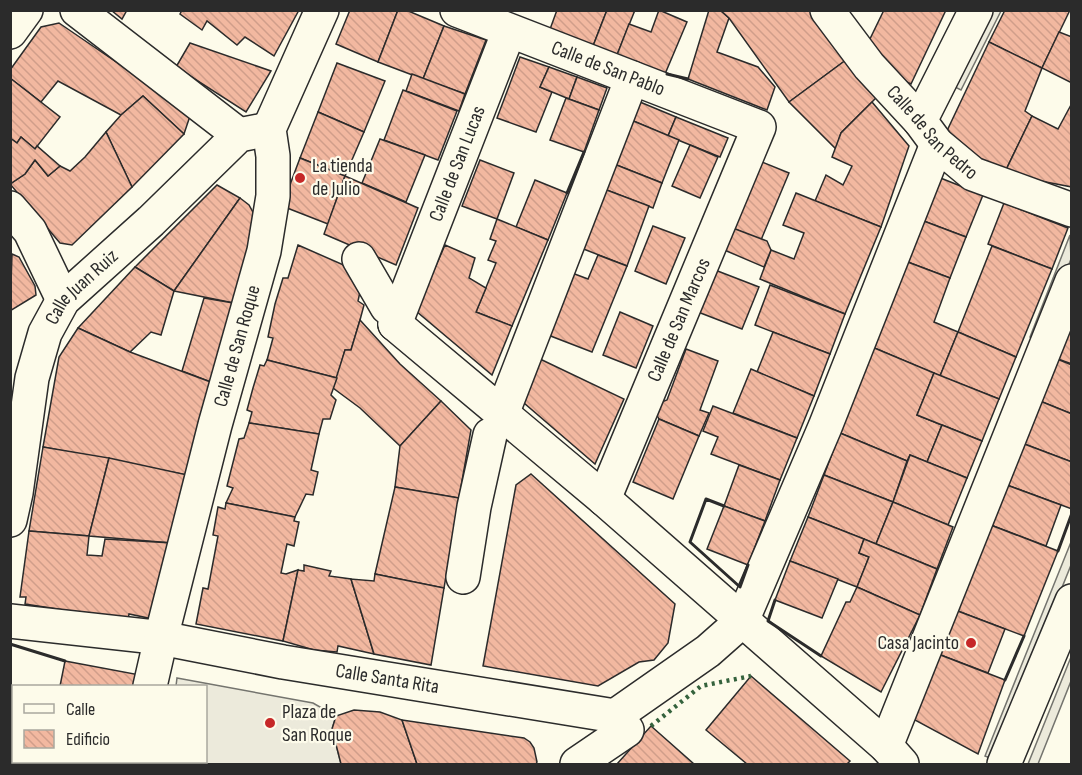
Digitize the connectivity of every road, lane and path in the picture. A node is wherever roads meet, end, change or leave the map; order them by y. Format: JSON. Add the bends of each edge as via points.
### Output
{"nodes":[{"id":1,"x":26,"y":10,"type":"edge"},
{"id":2,"x":77,"y":10,"type":"edge"},
{"id":3,"x":322,"y":10,"type":"edge"},
{"id":4,"x":457,"y":10,"type":"edge"},
{"id":5,"x":827,"y":10,"type":"edge"},
{"id":6,"x":976,"y":10,"type":"edge"},
{"id":7,"x":520,"y":25,"type":"edge"},
{"id":8,"x":10,"y":32,"type":"edge"},
{"id":9,"x":632,"y":78,"type":"junction"},
{"id":10,"x":254,"y":132,"type":"junction"},
{"id":11,"x":928,"y":132,"type":"junction"},
{"id":12,"x":746,"y":138,"type":"joint"},
{"id":13,"x":1071,"y":210,"type":"edge"},
{"id":14,"x":17,"y":227,"type":"edge"},
{"id":15,"x":398,"y":258,"type":"dead end"},
{"id":16,"x":358,"y":259,"type":"dead end"},
{"id":17,"x":1071,"y":281,"type":"edge"},
{"id":18,"x":63,"y":300,"type":"junction"},
{"id":19,"x":389,"y":314,"type":"junction"},
{"id":20,"x":496,"y":424,"type":"junction"},
{"id":21,"x":604,"y":499,"type":"junction"},
{"id":22,"x":10,"y":520,"type":"edge"},
{"id":23,"x":463,"y":577,"type":"dead end"},
{"id":24,"x":1071,"y":601,"type":"edge"},
{"id":25,"x":10,"y":621,"type":"edge"},
{"id":26,"x":742,"y":621,"type":"junction"},
{"id":27,"x":158,"y":638,"type":"junction"},
{"id":28,"x":150,"y":685,"type":"edge"},
{"id":29,"x":625,"y":730,"type":"junction"},
{"id":30,"x":894,"y":755,"type":"edge"},
{"id":31,"x":577,"y":765,"type":"edge"},
{"id":32,"x":1004,"y":765,"type":"edge"}],
"edges":[{"from":1,"to":8,"type":"street"},
{"from":2,"to":10,"type":"street"},
{"from":3,"to":10,"type":"street"},
{"from":4,"to":7,"type":"street","name":"Calle de San Pablo"},
{"from":5,"to":11,"type":"street","name":"Calle de San Pedro","via":[[869,66]]},
{"from":6,"to":11,"type":"street"},
{"from":7,"to":9,"type":"street","name":"Calle de San Pablo"},
{"from":7,"to":19,"type":"street","name":"Calle de San Lucas"},
{"from":9,"to":12,"type":"street","name":"Calle de San Pablo"},
{"from":9,"to":20,"type":"street","via":[[614,143],[567,243]]},
{"from":10,"to":18,"type":"street","name":"Calle Juan Ruiz"},
{"from":10,"to":27,"type":"street","name":"Calle de San Roque","via":[[273,156],[273,196],[264,251]]},
{"from":11,"to":13,"type":"street","name":"Calle de San Pedro","via":[[982,186]]},
{"from":11,"to":26,"type":"street","via":[[848,338],[835,422]]},
{"from":12,"to":21,"type":"street","name":"Calle de San Marcos"},
{"from":14,"to":18,"type":"street"},
{"from":15,"to":19,"type":"street","via":[[408,266]]},
{"from":16,"to":19,"type":"street"},
{"from":17,"to":30,"type":"street","via":[[1032,348],[1016,389],[963,570]]},
{"from":18,"to":22,"type":"street","name":"Calle Juan Ruiz","via":[[45,333],[32,378]]},
{"from":19,"to":20,"type":"street"},
{"from":20,"to":21,"type":"street"},
{"from":20,"to":23,"type":"street","via":[[474,507]]},
{"from":21,"to":26,"type":"street"},
{"from":24,"to":32,"type":"street"},
{"from":25,"to":27,"type":"street","name":"Calle Santa Rita"},
{"from":26,"to":29,"type":"street"},
{"from":26,"to":30,"type":"street"},
{"from":27,"to":28,"type":"street","name":"Calle de San Roque"},
{"from":27,"to":29,"type":"street","name":"Calle Santa Rita"},
{"from":29,"to":31,"type":"street"}]}
